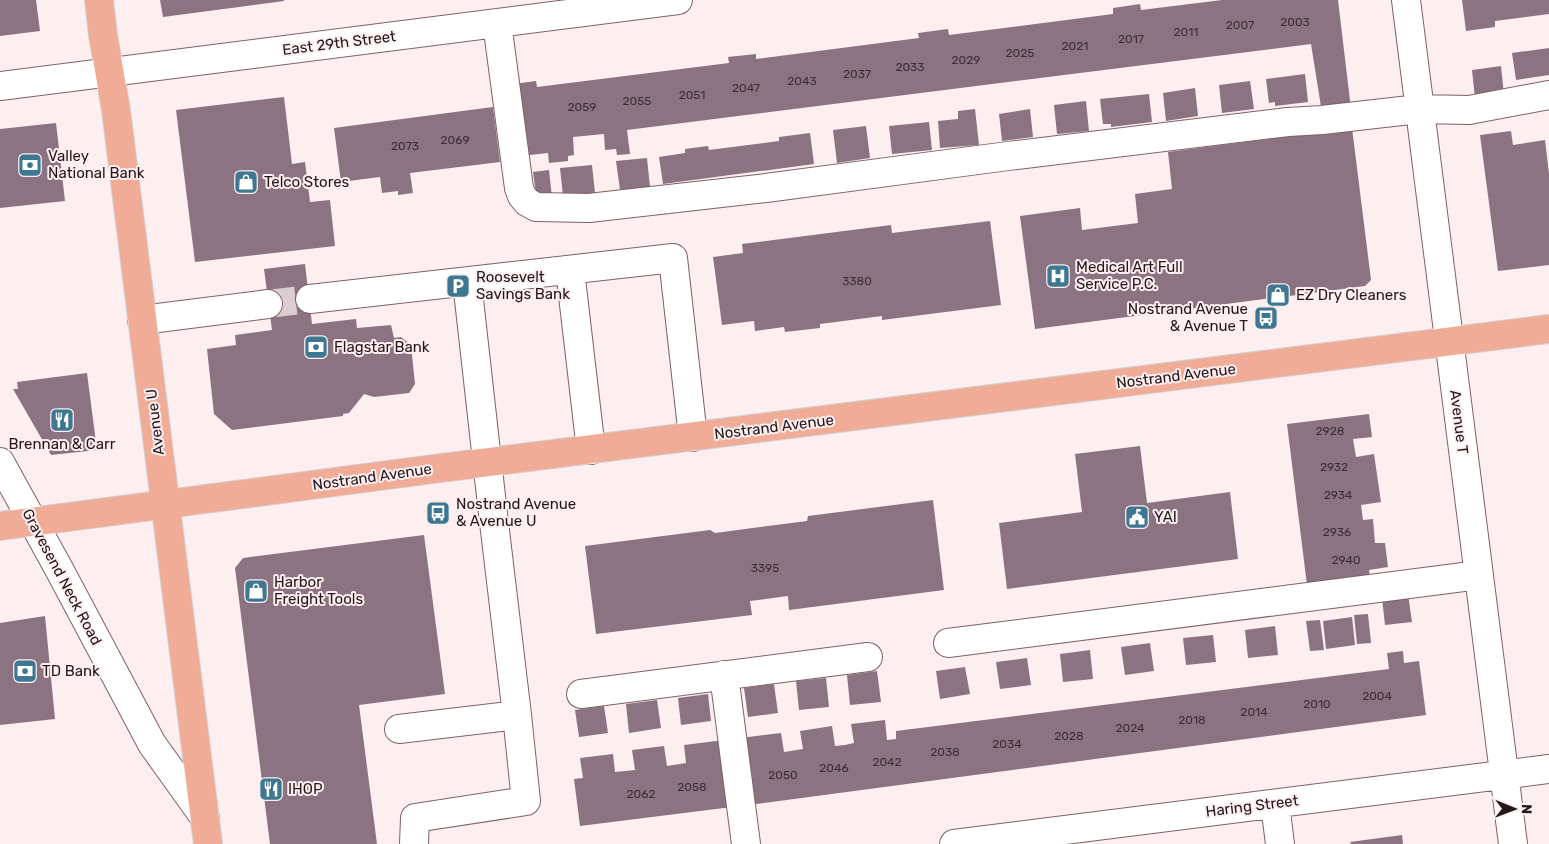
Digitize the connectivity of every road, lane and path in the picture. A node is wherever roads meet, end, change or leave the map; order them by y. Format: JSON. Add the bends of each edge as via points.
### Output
{"nodes":[{"id":1,"x":99,"y":0,"type":"edge"},
{"id":2,"x":678,"y":0,"type":"edge"},
{"id":3,"x":1406,"y":0,"type":"edge"},
{"id":4,"x":497,"y":23,"type":"junction"},
{"id":5,"x":110,"y":72,"type":"junction"},
{"id":6,"x":0,"y":86,"type":"edge"},
{"id":7,"x":1549,"y":95,"type":"edge"},
{"id":8,"x":1419,"y":109,"type":"junction"},
{"id":9,"x":570,"y":270,"type":"junction"},
{"id":10,"x":466,"y":282,"type":"junction"},
{"id":11,"x":310,"y":299,"type":"tunnel mouth"},
{"id":12,"x":268,"y":304,"type":"tunnel mouth"},
{"id":13,"x":142,"y":320,"type":"junction"},
{"id":14,"x":1549,"y":329,"type":"edge"},
{"id":15,"x":1449,"y":342,"type":"junction"},
{"id":16,"x":694,"y":437,"type":"junction"},
{"id":17,"x":591,"y":450,"type":"junction"},
{"id":18,"x":0,"y":462,"type":"edge"},
{"id":19,"x":487,"y":462,"type":"junction"},
{"id":20,"x":165,"y":504,"type":"junction"},
{"id":21,"x":32,"y":522,"type":"junction"},
{"id":22,"x":0,"y":526,"type":"edge"},
{"id":23,"x":1479,"y":575,"type":"junction"},
{"id":24,"x":948,"y":643,"type":"dead end"},
{"id":25,"x":868,"y":657,"type":"dead end"},
{"id":26,"x":724,"y":676,"type":"junction"},
{"id":27,"x":581,"y":694,"type":"dead end"},
{"id":28,"x":517,"y":715,"type":"junction"},
{"id":29,"x":399,"y":730,"type":"dead end"},
{"id":30,"x":1549,"y":769,"type":"edge"},
{"id":31,"x":1504,"y":775,"type":"junction"},
{"id":32,"x":1275,"y":804,"type":"junction"},
{"id":33,"x":206,"y":831,"type":"edge"},
{"id":34,"x":972,"y":843,"type":"edge"},
{"id":35,"x":414,"y":844,"type":"edge"},
{"id":36,"x":746,"y":844,"type":"edge"},
{"id":37,"x":1280,"y":844,"type":"edge"},
{"id":38,"x":1513,"y":844,"type":"edge"}],
"edges":[{"from":1,"to":5,"type":"main road","name":"Avenue U"},
{"from":2,"to":4,"type":"street","name":"East 29th Street"},
{"from":3,"to":8,"type":"street","name":"Avenue T"},
{"from":4,"to":5,"type":"street","name":"East 29th Street"},
{"from":4,"to":8,"type":"street","via":[[519,188],[522,196],[536,207],[589,208],[1278,123]]},
{"from":5,"to":6,"type":"street","name":"East 29th Street"},
{"from":5,"to":13,"type":"main road","name":"Avenue U"},
{"from":7,"to":8,"type":"street","via":[[1469,110]]},
{"from":8,"to":15,"type":"street","name":"Avenue T"},
{"from":9,"to":10,"type":"street"},
{"from":9,"to":16,"type":"street","via":[[673,258]]},
{"from":9,"to":17,"type":"street"},
{"from":10,"to":11,"type":"street"},
{"from":10,"to":19,"type":"street"},
{"from":12,"to":13,"type":"street"},
{"from":13,"to":20,"type":"main road","name":"Avenue U"},
{"from":14,"to":15,"type":"main road","name":"Nostrand Avenue"},
{"from":15,"to":16,"type":"main road","name":"Nostrand Avenue"},
{"from":15,"to":23,"type":"street","name":"Avenue T"},
{"from":16,"to":17,"type":"main road","name":"Nostrand Avenue"},
{"from":17,"to":19,"type":"main road","name":"Nostrand Avenue"},
{"from":18,"to":21,"type":"street","name":"Gravesend Neck Road"},
{"from":19,"to":20,"type":"main road","name":"Nostrand Avenue"},
{"from":19,"to":28,"type":"street"},
{"from":20,"to":21,"type":"main road","name":"Nostrand Avenue"},
{"from":20,"to":33,"type":"main road","name":"Avenue U"},
{"from":21,"to":22,"type":"main road","name":"Nostrand Avenue"},
{"from":21,"to":33,"type":"street","name":"Gravesend Neck Road","via":[[152,744]]},
{"from":23,"to":24,"type":"street"},
{"from":23,"to":31,"type":"street","name":"Avenue T"},
{"from":25,"to":26,"type":"street"},
{"from":26,"to":27,"type":"street"},
{"from":26,"to":36,"type":"street"},
{"from":28,"to":29,"type":"street"},
{"from":28,"to":35,"type":"street","via":[[526,801],[415,818]]},
{"from":30,"to":31,"type":"street","name":"Haring Street"},
{"from":31,"to":32,"type":"street","name":"Haring Street"},
{"from":31,"to":38,"type":"street","name":"Avenue T"},
{"from":32,"to":34,"type":"street","name":"Haring Street"},
{"from":32,"to":37,"type":"street"}]}
